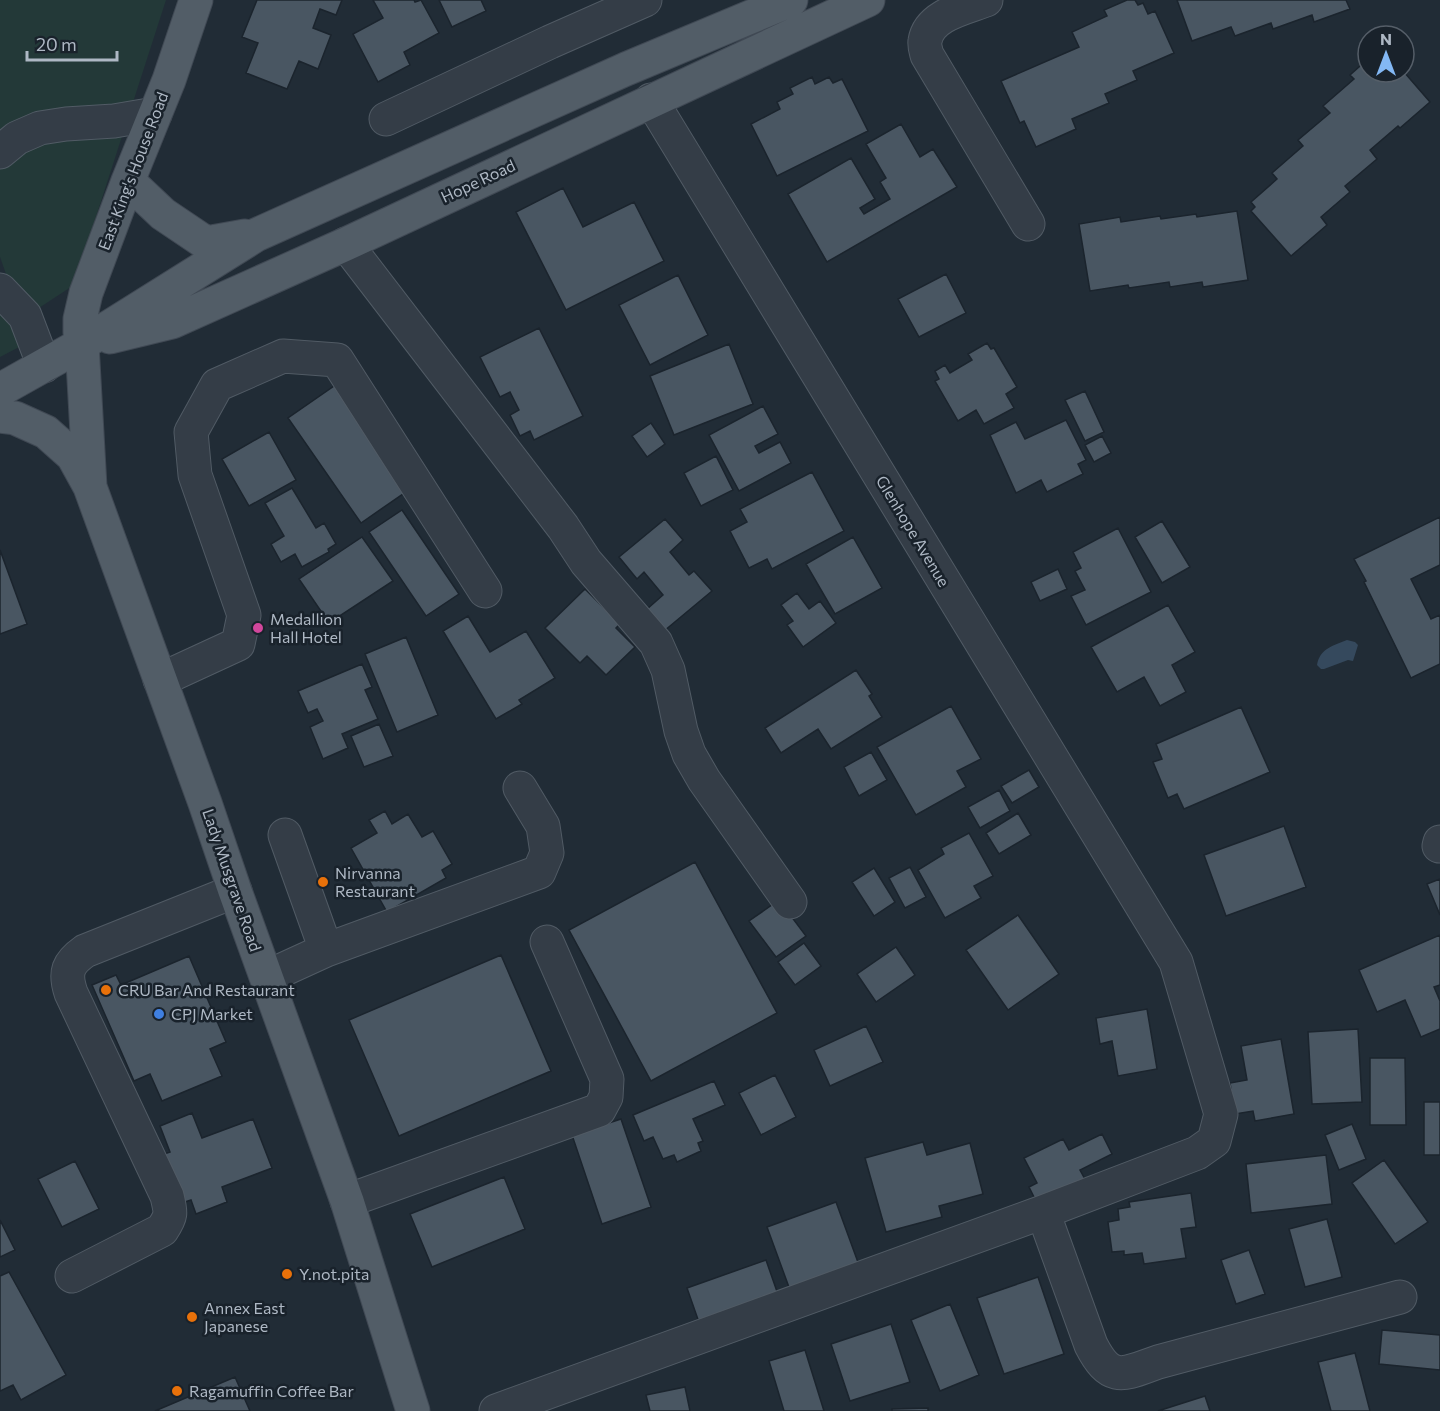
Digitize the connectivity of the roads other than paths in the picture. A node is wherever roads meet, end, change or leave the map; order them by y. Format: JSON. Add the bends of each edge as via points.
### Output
{"nodes":[{"id":1,"x":196,"y":0,"type":"edge"},
{"id":2,"x":645,"y":0,"type":"edge"},
{"id":3,"x":791,"y":0,"type":"edge"},
{"id":4,"x":867,"y":0,"type":"edge"},
{"id":5,"x":986,"y":0,"type":"edge"},
{"id":6,"x":651,"y":100,"type":"junction"},
{"id":7,"x":155,"y":114,"type":"junction"},
{"id":8,"x":386,"y":119,"type":"dead end"},
{"id":9,"x":0,"y":152,"type":"edge"},
{"id":10,"x":128,"y":181,"type":"junction"},
{"id":11,"x":1028,"y":224,"type":"dead end"},
{"id":12,"x":256,"y":235,"type":"junction"},
{"id":13,"x":346,"y":244,"type":"junction"},
{"id":14,"x":0,"y":290,"type":"edge"},
{"id":15,"x":82,"y":344,"type":"junction"},
{"id":16,"x":44,"y":366,"type":"junction"},
{"id":17,"x":0,"y":390,"type":"edge"},
{"id":18,"x":0,"y":416,"type":"edge"},
{"id":19,"x":90,"y":487,"type":"junction"},
{"id":20,"x":485,"y":591,"type":"dead end"},
{"id":21,"x":160,"y":680,"type":"junction"},
{"id":22,"x":520,"y":788,"type":"dead end"},
{"id":23,"x":285,"y":835,"type":"dead end"},
{"id":24,"x":235,"y":891,"type":"junction"},
{"id":25,"x":790,"y":902,"type":"dead end"},
{"id":26,"x":547,"y":942,"type":"dead end"},
{"id":27,"x":326,"y":950,"type":"junction"},
{"id":28,"x":267,"y":977,"type":"junction"},
{"id":29,"x":347,"y":1201,"type":"junction"},
{"id":30,"x":1043,"y":1212,"type":"junction"},
{"id":31,"x":72,"y":1276,"type":"dead end"},
{"id":32,"x":1400,"y":1297,"type":"dead end"},
{"id":33,"x":413,"y":1411,"type":"edge"},
{"id":34,"x":496,"y":1411,"type":"edge"}],
"edges":[{"from":1,"to":7,"type":"main road","name":"East King's House Road"},
{"from":2,"to":8,"type":"street"},
{"from":3,"to":12,"type":"main road","name":"Hope Road","via":[[626,69]]},
{"from":4,"to":6,"type":"main road","name":"Hope Road"},
{"from":5,"to":11,"type":"street","via":[[940,18],[924,42],[927,55]]},
{"from":6,"to":13,"type":"main road","name":"Hope Road"},
{"from":6,"to":30,"type":"street","name":"Glenhope Avenue","via":[[1176,962],[1221,1114],[1214,1141],[1197,1153]]},
{"from":7,"to":9,"type":"street","via":[[40,128],[17,138]]},
{"from":7,"to":10,"type":"main road","name":"East King's House Road"},
{"from":10,"to":12,"type":"main road","via":[[163,214],[206,243]]},
{"from":10,"to":15,"type":"main road","name":"East King's House Road","via":[[86,293],[80,319]]},
{"from":12,"to":15,"type":"main road","name":"Hope Road"},
{"from":13,"to":15,"type":"main road","name":"Hope Road","via":[[172,322]]},
{"from":13,"to":25,"type":"street","via":[[586,562],[656,643],[668,670],[688,754]]},
{"from":14,"to":16,"type":"street","via":[[25,316]]},
{"from":15,"to":16,"type":"main road","name":"Hope Road"},
{"from":15,"to":19,"type":"main road","name":"Lady Musgrave Road"},
{"from":16,"to":17,"type":"main road","name":"Hope Road"},
{"from":18,"to":19,"type":"main road","via":[[15,417],[46,432],[73,456]]},
{"from":19,"to":21,"type":"main road","name":"Lady Musgrave Road"},
{"from":20,"to":21,"type":"street","via":[[337,360],[283,356],[217,385],[191,432],[195,475],[244,615],[238,644]]},
{"from":21,"to":24,"type":"main road","name":"Lady Musgrave Road"},
{"from":22,"to":27,"type":"street","via":[[543,826],[547,854],[539,872]]},
{"from":23,"to":27,"type":"street"},
{"from":24,"to":28,"type":"main road","name":"Lady Musgrave Road"},
{"from":24,"to":31,"type":"street","via":[[86,951],[69,968],[71,993],[170,1207],[170,1217],[162,1230]]},
{"from":26,"to":29,"type":"street","via":[[607,1079],[606,1096],[599,1110]]},
{"from":27,"to":28,"type":"street"},
{"from":28,"to":29,"type":"main road","name":"Lady Musgrave Road"},
{"from":29,"to":33,"type":"main road","name":"Lady Musgrave Road"},
{"from":30,"to":32,"type":"street","via":[[1091,1345],[1099,1361],[1118,1372],[1126,1373]]},
{"from":30,"to":34,"type":"street","name":"Glenhope Avenue"}]}
